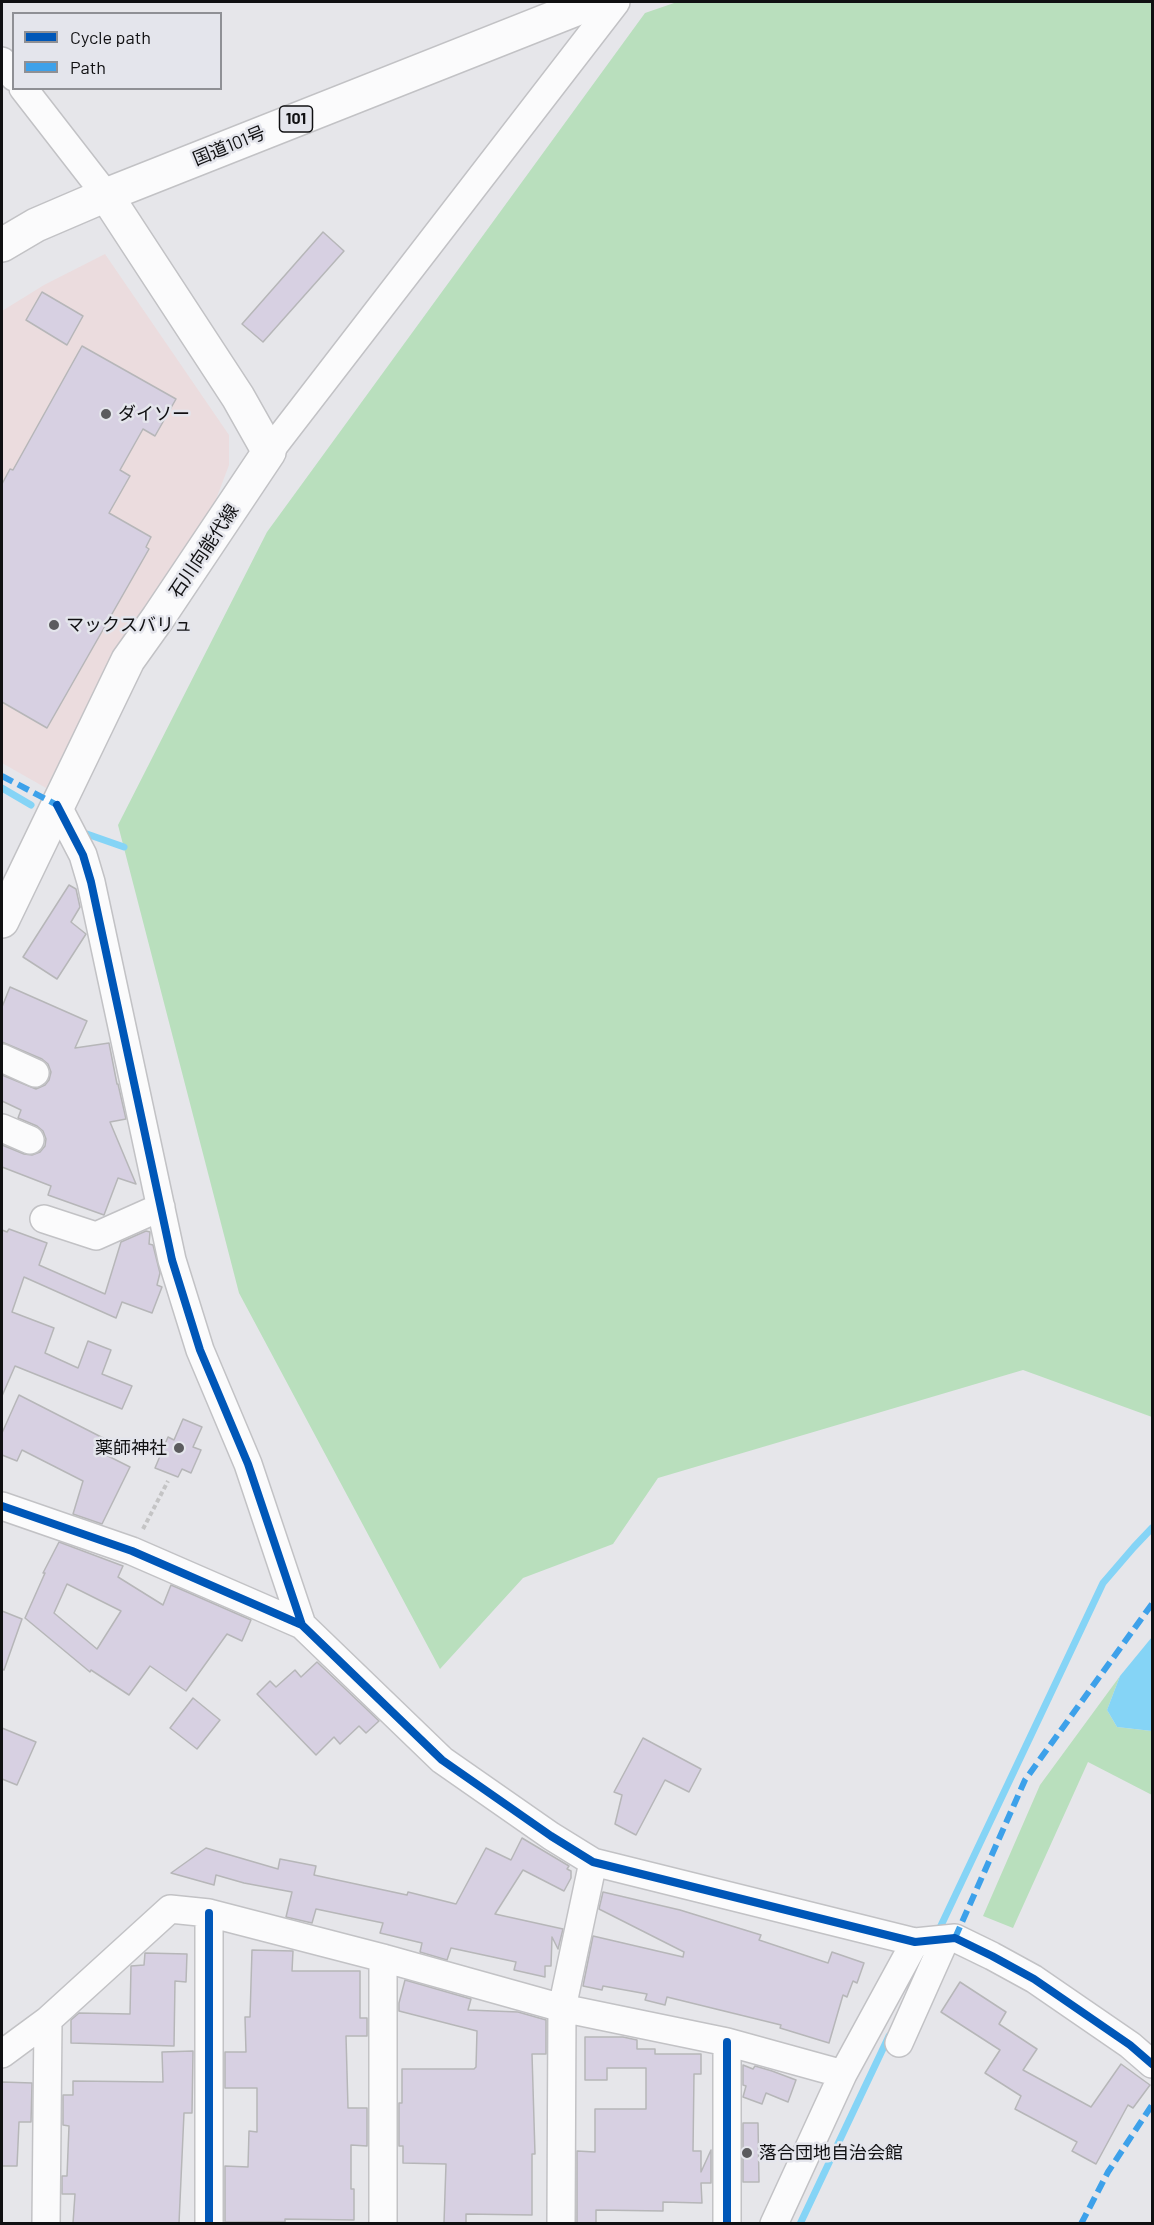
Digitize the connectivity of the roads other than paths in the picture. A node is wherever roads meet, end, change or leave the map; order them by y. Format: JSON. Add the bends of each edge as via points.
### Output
{"nodes":[{"id":1,"x":594,"y":2,"type":"edge"},
{"id":2,"x":616,"y":2,"type":"edge"},
{"id":3,"x":2,"y":61,"type":"edge"},
{"id":4,"x":12,"y":74,"type":"edge"},
{"id":5,"x":25,"y":90,"type":"edge"},
{"id":6,"x":106,"y":195,"type":"junction"},
{"id":7,"x":2,"y":245,"type":"edge"},
{"id":8,"x":269,"y":452,"type":"junction"},
{"id":9,"x":57,"y":805,"type":"junction"},
{"id":10,"x":2,"y":921,"type":"edge"},
{"id":11,"x":2,"y":1058,"type":"edge"},
{"id":12,"x":35,"y":1073,"type":"dead end"},
{"id":13,"x":2,"y":1128,"type":"edge"},
{"id":14,"x":30,"y":1140,"type":"dead end"},
{"id":15,"x":161,"y":1207,"type":"junction"},
{"id":16,"x":44,"y":1219,"type":"dead end"},
{"id":17,"x":2,"y":1506,"type":"edge"},
{"id":18,"x":302,"y":1625,"type":"junction"},
{"id":19,"x":593,"y":1862,"type":"junction"},
{"id":20,"x":209,"y":1913,"type":"junction"},
{"id":21,"x":945,"y":1940,"type":"junction"},
{"id":22,"x":915,"y":1942,"type":"junction"},
{"id":23,"x":383,"y":1958,"type":"junction"},
{"id":24,"x":562,"y":2008,"type":"junction"},
{"id":25,"x":48,"y":2020,"type":"junction"},
{"id":26,"x":727,"y":2042,"type":"junction"},
{"id":27,"x":899,"y":2043,"type":"dead end"},
{"id":28,"x":2,"y":2054,"type":"edge"},
{"id":29,"x":1152,"y":2064,"type":"edge"},
{"id":30,"x":843,"y":2074,"type":"junction"},
{"id":31,"x":46,"y":2223,"type":"edge"},
{"id":32,"x":209,"y":2223,"type":"edge"},
{"id":33,"x":382,"y":2223,"type":"edge"},
{"id":34,"x":561,"y":2223,"type":"edge"},
{"id":35,"x":727,"y":2223,"type":"edge"},
{"id":36,"x":774,"y":2223,"type":"edge"}],
"edges":[{"from":1,"to":6,"type":"main road","name":"国道101号","number":"101"},
{"from":2,"to":8,"type":"street"},
{"from":3,"to":4,"type":"street"},
{"from":5,"to":6,"type":"street"},
{"from":6,"to":7,"type":"main road","name":"国道101号","number":"101","via":[[36,225]]},
{"from":6,"to":8,"type":"main road","via":[[238,397]]},
{"from":8,"to":9,"type":"main road","name":"石川向能代線","via":[[128,660]]},
{"from":9,"to":10,"type":"main road","name":"石川向能代線"},
{"from":9,"to":15,"type":"street","via":[[83,855],[91,882]]},
{"from":11,"to":12,"type":"street"},
{"from":13,"to":14,"type":"street"},
{"from":15,"to":16,"type":"street","via":[[96,1236]]},
{"from":15,"to":18,"type":"street","via":[[172,1260],[200,1350],[248,1464]]},
{"from":17,"to":18,"type":"street","via":[[132,1551]]},
{"from":18,"to":19,"type":"street","via":[[442,1760]]},
{"from":19,"to":22,"type":"street"},
{"from":19,"to":24,"type":"street"},
{"from":20,"to":23,"type":"street"},
{"from":20,"to":25,"type":"street","via":[[170,1909]]},
{"from":20,"to":32,"type":"street"},
{"from":21,"to":22,"type":"street"},
{"from":21,"to":27,"type":"street"},
{"from":21,"to":29,"type":"street","via":[[955,1938],[1034,1979]]},
{"from":22,"to":30,"type":"street"},
{"from":23,"to":24,"type":"street"},
{"from":23,"to":33,"type":"street"},
{"from":24,"to":26,"type":"street"},
{"from":24,"to":34,"type":"street"},
{"from":25,"to":28,"type":"street"},
{"from":25,"to":31,"type":"street"},
{"from":26,"to":30,"type":"street"},
{"from":26,"to":35,"type":"street"},
{"from":30,"to":36,"type":"street"}]}
